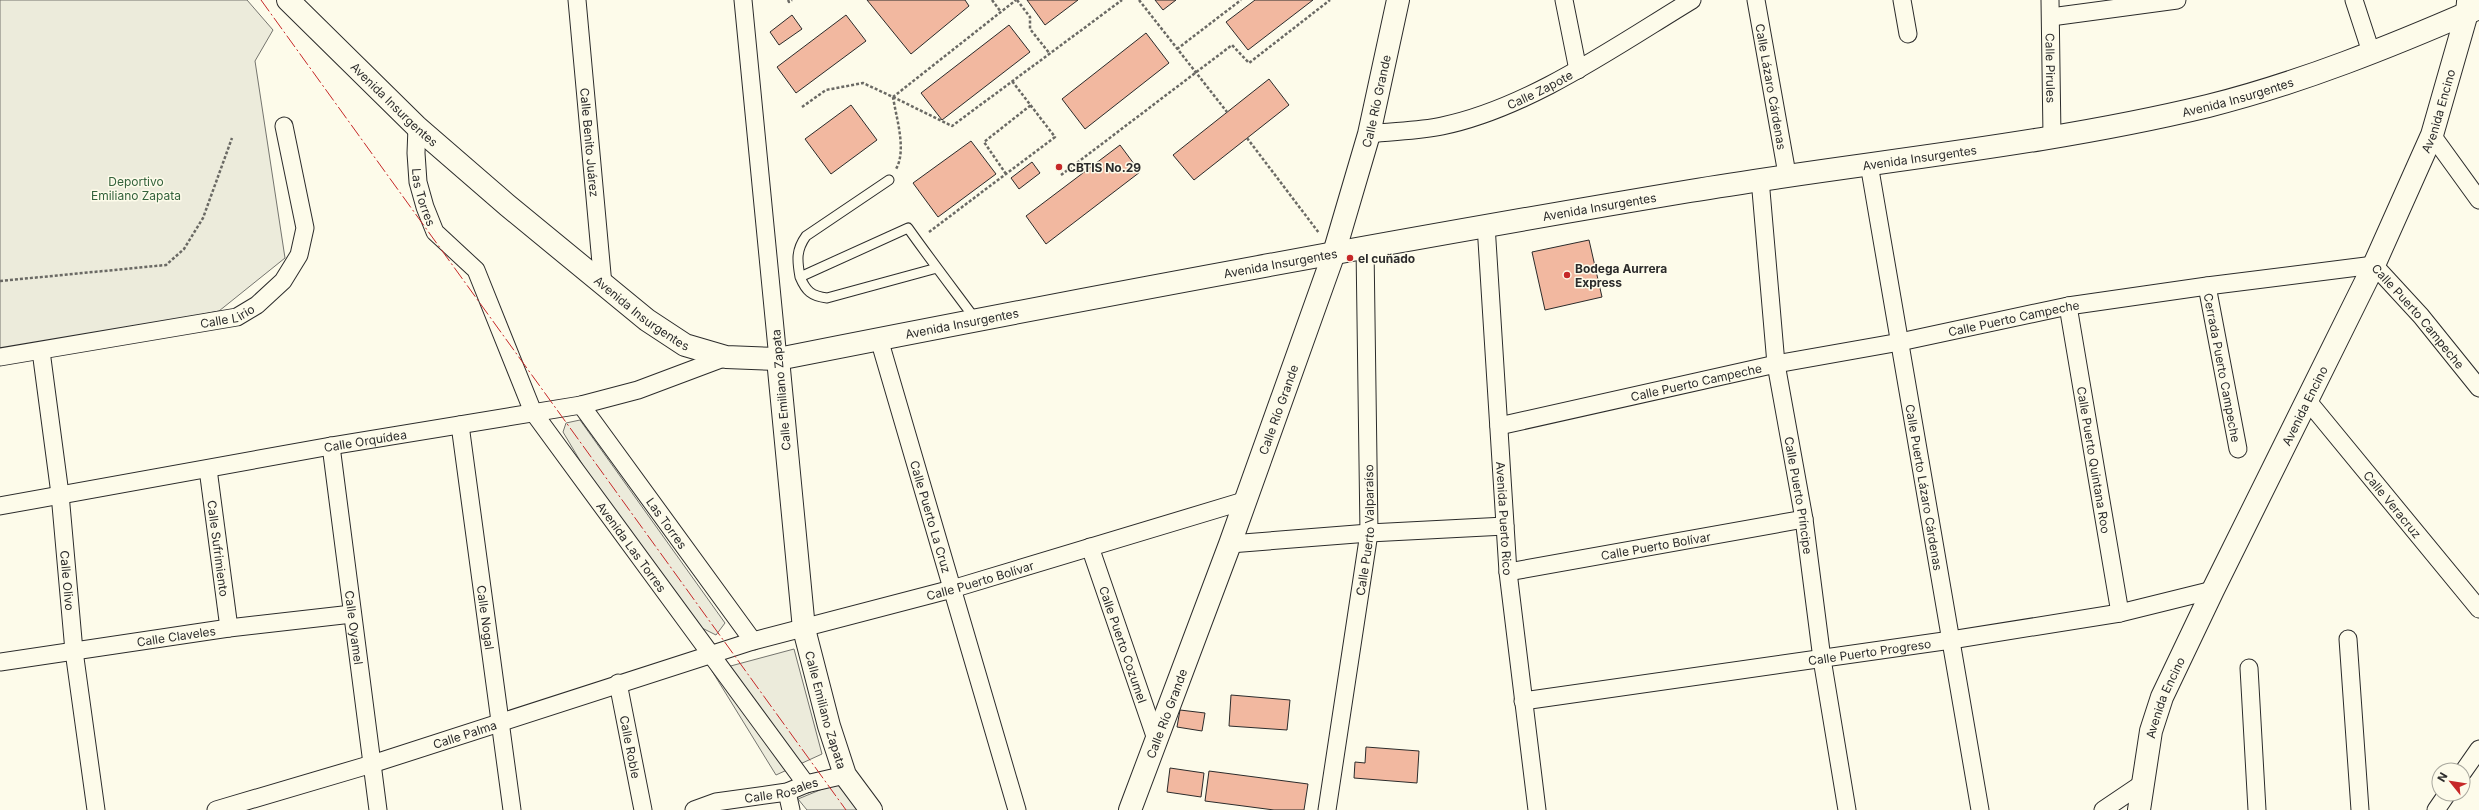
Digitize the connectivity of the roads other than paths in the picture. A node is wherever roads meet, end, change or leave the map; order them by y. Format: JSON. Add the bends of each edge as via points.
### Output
{"nodes":[{"id":1,"x":288,"y":0,"type":"edge"},
{"id":2,"x":577,"y":0,"type":"edge"},
{"id":3,"x":743,"y":0,"type":"edge"},
{"id":4,"x":1398,"y":0,"type":"edge"},
{"id":5,"x":1564,"y":0,"type":"edge"},
{"id":6,"x":1692,"y":0,"type":"edge"},
{"id":7,"x":1756,"y":0,"type":"edge"},
{"id":8,"x":1902,"y":0,"type":"edge"},
{"id":9,"x":2050,"y":0,"type":"edge"},
{"id":10,"x":2177,"y":0,"type":"edge"},
{"id":11,"x":2354,"y":0,"type":"edge"},
{"id":12,"x":2472,"y":7,"type":"edge"},
{"id":13,"x":2051,"y":17,"type":"junction"},
{"id":14,"x":1908,"y":34,"type":"dead end"},
{"id":15,"x":2371,"y":52,"type":"junction"},
{"id":16,"x":1578,"y":70,"type":"junction"},
{"id":17,"x":284,"y":126,"type":"dead end"},
{"id":18,"x":417,"y":127,"type":"junction"},
{"id":19,"x":1370,"y":134,"type":"junction"},
{"id":20,"x":2432,"y":135,"type":"junction"},
{"id":21,"x":2052,"y":136,"type":"junction"},
{"id":22,"x":1869,"y":164,"type":"junction"},
{"id":23,"x":1787,"y":174,"type":"junction"},
{"id":24,"x":1760,"y":179,"type":"junction"},
{"id":25,"x":889,"y":180,"type":"road end"},
{"id":26,"x":2478,"y":198,"type":"edge"},
{"id":27,"x":1486,"y":225,"type":"junction"},
{"id":28,"x":1365,"y":247,"type":"junction"},
{"id":29,"x":1334,"y":253,"type":"junction"},
{"id":30,"x":2374,"y":266,"type":"junction"},
{"id":31,"x":938,"y":268,"type":"junction"},
{"id":32,"x":800,"y":277,"type":"junction"},
{"id":33,"x":602,"y":285,"type":"junction"},
{"id":34,"x":2207,"y":286,"type":"junction"},
{"id":35,"x":486,"y":295,"type":"joint"},
{"id":36,"x":2068,"y":306,"type":"junction"},
{"id":37,"x":976,"y":320,"type":"junction"},
{"id":38,"x":879,"y":339,"type":"junction"},
{"id":39,"x":1900,"y":342,"type":"junction"},
{"id":40,"x":41,"y":351,"type":"junction"},
{"id":41,"x":0,"y":357,"type":"edge"},
{"id":42,"x":726,"y":357,"type":"junction"},
{"id":43,"x":778,"y":358,"type":"junction"},
{"id":44,"x":1776,"y":364,"type":"junction"},
{"id":45,"x":2479,"y":388,"type":"edge"},
{"id":46,"x":2307,"y":400,"type":"junction"},
{"id":47,"x":581,"y":405,"type":"junction"},
{"id":48,"x":533,"y":412,"type":"junction"},
{"id":49,"x":460,"y":425,"type":"junction"},
{"id":50,"x":1499,"y":426,"type":"junction"},
{"id":51,"x":331,"y":446,"type":"junction"},
{"id":52,"x":2238,"y":449,"type":"dead end"},
{"id":53,"x":208,"y":469,"type":"junction"},
{"id":54,"x":60,"y":494,"type":"junction"},
{"id":55,"x":1247,"y":500,"type":"junction"},
{"id":56,"x":0,"y":506,"type":"edge"},
{"id":57,"x":1804,"y":519,"type":"junction"},
{"id":58,"x":1505,"y":526,"type":"junction"},
{"id":59,"x":1370,"y":533,"type":"junction"},
{"id":60,"x":1230,"y":544,"type":"junction"},
{"id":61,"x":1090,"y":547,"type":"junction"},
{"id":62,"x":1508,"y":572,"type":"junction"},
{"id":63,"x":952,"y":589,"type":"junction"},
{"id":64,"x":2213,"y":590,"type":"junction"},
{"id":65,"x":2479,"y":609,"type":"edge"},
{"id":66,"x":2120,"y":613,"type":"junction"},
{"id":67,"x":352,"y":614,"type":"junction"},
{"id":68,"x":229,"y":628,"type":"junction"},
{"id":69,"x":804,"y":629,"type":"junction"},
{"id":70,"x":2348,"y":639,"type":"dead end"},
{"id":71,"x":1951,"y":640,"type":"junction"},
{"id":72,"x":753,"y":641,"type":"junction"},
{"id":73,"x":74,"y":651,"type":"junction"},
{"id":74,"x":711,"y":655,"type":"junction"},
{"id":75,"x":1822,"y":659,"type":"junction"},
{"id":76,"x":0,"y":662,"type":"edge"},
{"id":77,"x":2249,"y":668,"type":"dead end"},
{"id":78,"x":618,"y":683,"type":"junction"},
{"id":79,"x":1523,"y":701,"type":"junction"},
{"id":80,"x":501,"y":722,"type":"junction"},
{"id":81,"x":1157,"y":742,"type":"junction"},
{"id":82,"x":2479,"y":749,"type":"edge"},
{"id":83,"x":2470,"y":762,"type":"edge"},
{"id":84,"x":372,"y":764,"type":"junction"},
{"id":85,"x":845,"y":775,"type":"junction"},
{"id":86,"x":2143,"y":783,"type":"junction"},
{"id":87,"x":806,"y":784,"type":"junction"},
{"id":88,"x":787,"y":792,"type":"junction"},
{"id":89,"x":96,"y":810,"type":"edge"},
{"id":90,"x":216,"y":810,"type":"edge"},
{"id":91,"x":378,"y":810,"type":"edge"},
{"id":92,"x":512,"y":810,"type":"edge"},
{"id":93,"x":643,"y":810,"type":"edge"},
{"id":94,"x":694,"y":810,"type":"edge"},
{"id":95,"x":790,"y":810,"type":"edge"},
{"id":96,"x":871,"y":810,"type":"edge"},
{"id":97,"x":1017,"y":810,"type":"edge"},
{"id":98,"x":1130,"y":810,"type":"edge"},
{"id":99,"x":1327,"y":810,"type":"edge"},
{"id":100,"x":1537,"y":810,"type":"edge"},
{"id":101,"x":1847,"y":810,"type":"edge"},
{"id":102,"x":1980,"y":810,"type":"edge"},
{"id":103,"x":2102,"y":810,"type":"edge"},
{"id":104,"x":2139,"y":810,"type":"edge"},
{"id":105,"x":2257,"y":810,"type":"edge"},
{"id":106,"x":2360,"y":810,"type":"edge"}],
"edges":[{"from":1,"to":18,"type":"main road","name":"Avenida Insurgentes"},
{"from":2,"to":33,"type":"street","name":"Calle Benito Juárez"},
{"from":3,"to":43,"type":"street","name":"Calle Emiliano Zapata"},
{"from":4,"to":19,"type":"main road","name":"Calle Río Grande"},
{"from":5,"to":16,"type":"street"},
{"from":6,"to":16,"type":"street","name":"Calle Zapote"},
{"from":7,"to":23,"type":"street","name":"Calle Lázaro Cárdenas"},
{"from":8,"to":14,"type":"street"},
{"from":9,"to":13,"type":"street","name":"Calle Pirules"},
{"from":10,"to":13,"type":"street"},
{"from":11,"to":15,"type":"street"},
{"from":12,"to":15,"type":"main road","name":"Avenida Insurgentes"},
{"from":12,"to":20,"type":"main road","name":"Avenida Encino"},
{"from":13,"to":21,"type":"street","name":"Calle Pirules"},
{"from":15,"to":21,"type":"main road","name":"Avenida Insurgentes","via":[[2302,77],[2209,105]]},
{"from":16,"to":19,"type":"street","name":"Calle Zapote","via":[[1494,110],[1441,127]]},
{"from":17,"to":40,"type":"street","name":"Calle Lirio","via":[[304,228],[299,255],[283,282],[257,305],[237,317]]},
{"from":18,"to":33,"type":"main road","name":"Avenida Insurgentes"},
{"from":18,"to":35,"type":"street","name":"Las Torres","via":[[418,182],[435,232],[476,270]]},
{"from":19,"to":29,"type":"main road","name":"Calle Río Grande"},
{"from":20,"to":26,"type":"street"},
{"from":20,"to":30,"type":"main road","name":"Avenida Encino"},
{"from":21,"to":22,"type":"main road","name":"Avenida Insurgentes"},
{"from":22,"to":23,"type":"main road","name":"Avenida Insurgentes"},
{"from":22,"to":39,"type":"street","name":"Calle Puerto Lázaro Cárdenas"},
{"from":23,"to":24,"type":"main road","name":"Avenida Insurgentes"},
{"from":24,"to":27,"type":"main road","name":"Avenida Insurgentes"},
{"from":24,"to":44,"type":"street","name":"Calle Puerto Príncipe"},
{"from":25,"to":32,"type":"lane","via":[[806,236],[799,246],[797,256]]},
{"from":27,"to":28,"type":"main road","name":"Avenida Insurgentes"},
{"from":27,"to":50,"type":"street","name":"Avenida Puerto Rico"},
{"from":28,"to":29,"type":"main road","name":"Avenida Insurgentes"},
{"from":28,"to":59,"type":"street","name":"Calle Puerto Valparaíso"},
{"from":29,"to":37,"type":"main road","name":"Avenida Insurgentes"},
{"from":29,"to":55,"type":"main road","name":"Calle Río Grande"},
{"from":30,"to":34,"type":"street","name":"Calle Puerto Campeche"},
{"from":30,"to":45,"type":"street","name":"Calle Puerto Campeche","via":[[2421,316]]},
{"from":30,"to":46,"type":"main road","name":"Avenida Encino"},
{"from":31,"to":32,"type":"lane","via":[[826,298],[814,296],[805,289]]},
{"from":31,"to":32,"type":"lane","via":[[908,228]]},
{"from":31,"to":37,"type":"lane"},
{"from":33,"to":42,"type":"main road","name":"Avenida Insurgentes","via":[[647,320],[685,345]]},
{"from":34,"to":36,"type":"street","name":"Calle Puerto Campeche"},
{"from":34,"to":52,"type":"street","name":"Cerrada Puerto Campeche"},
{"from":35,"to":48,"type":"street","name":"Avenida Las Torres"},
{"from":36,"to":39,"type":"street","name":"Calle Puerto Campeche"},
{"from":36,"to":66,"type":"street","name":"Calle Puerto Quintana Roo"},
{"from":37,"to":38,"type":"main road","name":"Avenida Insurgentes"},
{"from":38,"to":43,"type":"main road","name":"Avenida Insurgentes"},
{"from":38,"to":63,"type":"street","name":"Calle Puerto La Cruz"},
{"from":39,"to":44,"type":"street","name":"Calle Puerto Campeche"},
{"from":39,"to":71,"type":"street","name":"Calle Puerto Lázaro Cárdenas"},
{"from":40,"to":41,"type":"street","name":"Calle Lirio"},
{"from":40,"to":54,"type":"street","name":"Calle Olivo"},
{"from":42,"to":43,"type":"main road","name":"Avenida Insurgentes"},
{"from":42,"to":47,"type":"street","name":"Calle Orquídea","via":[[638,390]]},
{"from":43,"to":69,"type":"main road","name":"Calle Emiliano Zapata"},
{"from":44,"to":50,"type":"street","name":"Calle Puerto Campeche"},
{"from":44,"to":57,"type":"street","name":"Calle Puerto Príncipe"},
{"from":46,"to":64,"type":"main road","name":"Avenida Encino"},
{"from":46,"to":65,"type":"street","name":"Calle Veracruz"},
{"from":47,"to":48,"type":"street","name":"Calle Orquídea"},
{"from":47,"to":72,"type":"street","name":"Las Torres"},
{"from":48,"to":49,"type":"street","name":"Calle Orquídea"},
{"from":48,"to":74,"type":"street","name":"Avenida Las Torres"},
{"from":49,"to":51,"type":"street","name":"Calle Orquídea"},
{"from":49,"to":80,"type":"street","name":"Calle Nogal"},
{"from":50,"to":58,"type":"street","name":"Avenida Puerto Rico"},
{"from":51,"to":53,"type":"street","name":"Calle Orquídea"},
{"from":51,"to":67,"type":"street","name":"Calle Oyamel"},
{"from":53,"to":54,"type":"street","name":"Calle Orquídea"},
{"from":53,"to":68,"type":"street","name":"Calle Sufrimiento"},
{"from":54,"to":56,"type":"street","name":"Calle Orquídea"},
{"from":54,"to":73,"type":"street","name":"Calle Olivo"},
{"from":55,"to":60,"type":"main road","name":"Calle Río Grande"},
{"from":55,"to":61,"type":"street","name":"Calle Puerto Bolívar"},
{"from":57,"to":62,"type":"street","name":"Calle Puerto Bolívar"},
{"from":57,"to":75,"type":"street","name":"Calle Puerto Príncipe"},
{"from":58,"to":59,"type":"street"},
{"from":58,"to":62,"type":"street","name":"Avenida Puerto Rico"},
{"from":59,"to":60,"type":"street"},
{"from":59,"to":99,"type":"street","name":"Calle Puerto Valparaíso"},
{"from":60,"to":81,"type":"main road","name":"Calle Río Grande"},
{"from":61,"to":63,"type":"street","name":"Calle Puerto Bolívar"},
{"from":61,"to":81,"type":"street","name":"Calle Puerto Cozumel"},
{"from":62,"to":79,"type":"street","name":"Avenida Puerto Rico"},
{"from":63,"to":69,"type":"street","name":"Calle Puerto Bolívar"},
{"from":63,"to":97,"type":"street","name":"Calle Puerto La Cruz"},
{"from":64,"to":66,"type":"street","name":"Calle Puerto Progreso"},
{"from":64,"to":86,"type":"main road","name":"Avenida Encino","via":[[2162,697],[2151,731]]},
{"from":66,"to":71,"type":"street","name":"Calle Puerto Progreso"},
{"from":67,"to":68,"type":"street","name":"Calle Claveles"},
{"from":67,"to":84,"type":"street","name":"Calle Oyamel"},
{"from":68,"to":73,"type":"street","name":"Calle Claveles"},
{"from":69,"to":72,"type":"street","name":"Calle Puerto Bolívar"},
{"from":69,"to":85,"type":"main road","name":"Calle Emiliano Zapata","via":[[829,726]]},
{"from":70,"to":106,"type":"street"},
{"from":71,"to":75,"type":"street","name":"Calle Puerto Progreso"},
{"from":71,"to":102,"type":"street","name":"Calle Puerto Lázaro Cárdenas"},
{"from":72,"to":74,"type":"street","name":"Calle Puerto Bolívar"},
{"from":73,"to":76,"type":"street","name":"Calle Claveles"},
{"from":73,"to":89,"type":"street","name":"Calle Olivo"},
{"from":74,"to":78,"type":"street","name":"Calle Palma"},
{"from":74,"to":87,"type":"street","name":"Avenida Las Torres"},
{"from":75,"to":79,"type":"street","name":"Calle Puerto Progreso"},
{"from":75,"to":101,"type":"street","name":"Calle Puerto Príncipe"},
{"from":77,"to":105,"type":"street"},
{"from":78,"to":80,"type":"street","name":"Calle Palma"},
{"from":78,"to":93,"type":"street","name":"Calle Roble"},
{"from":79,"to":100,"type":"street","name":"Avenida Puerto Rico"},
{"from":80,"to":84,"type":"street","name":"Calle Palma"},
{"from":80,"to":92,"type":"street","name":"Calle Nogal"},
{"from":81,"to":98,"type":"main road","name":"Calle Río Grande"},
{"from":82,"to":83,"type":"street"},
{"from":84,"to":90,"type":"street","name":"Calle Palma"},
{"from":84,"to":91,"type":"street","name":"Calle Oyamel"},
{"from":85,"to":87,"type":"street","name":"Calle Rosales"},
{"from":85,"to":96,"type":"main road"},
{"from":86,"to":103,"type":"street"},
{"from":86,"to":104,"type":"main road","name":"Avenida Encino"},
{"from":87,"to":88,"type":"street","name":"Calle Rosales"},
{"from":88,"to":94,"type":"street","name":"Calle Rosales","via":[[716,802]]},
{"from":88,"to":95,"type":"street"}]}
